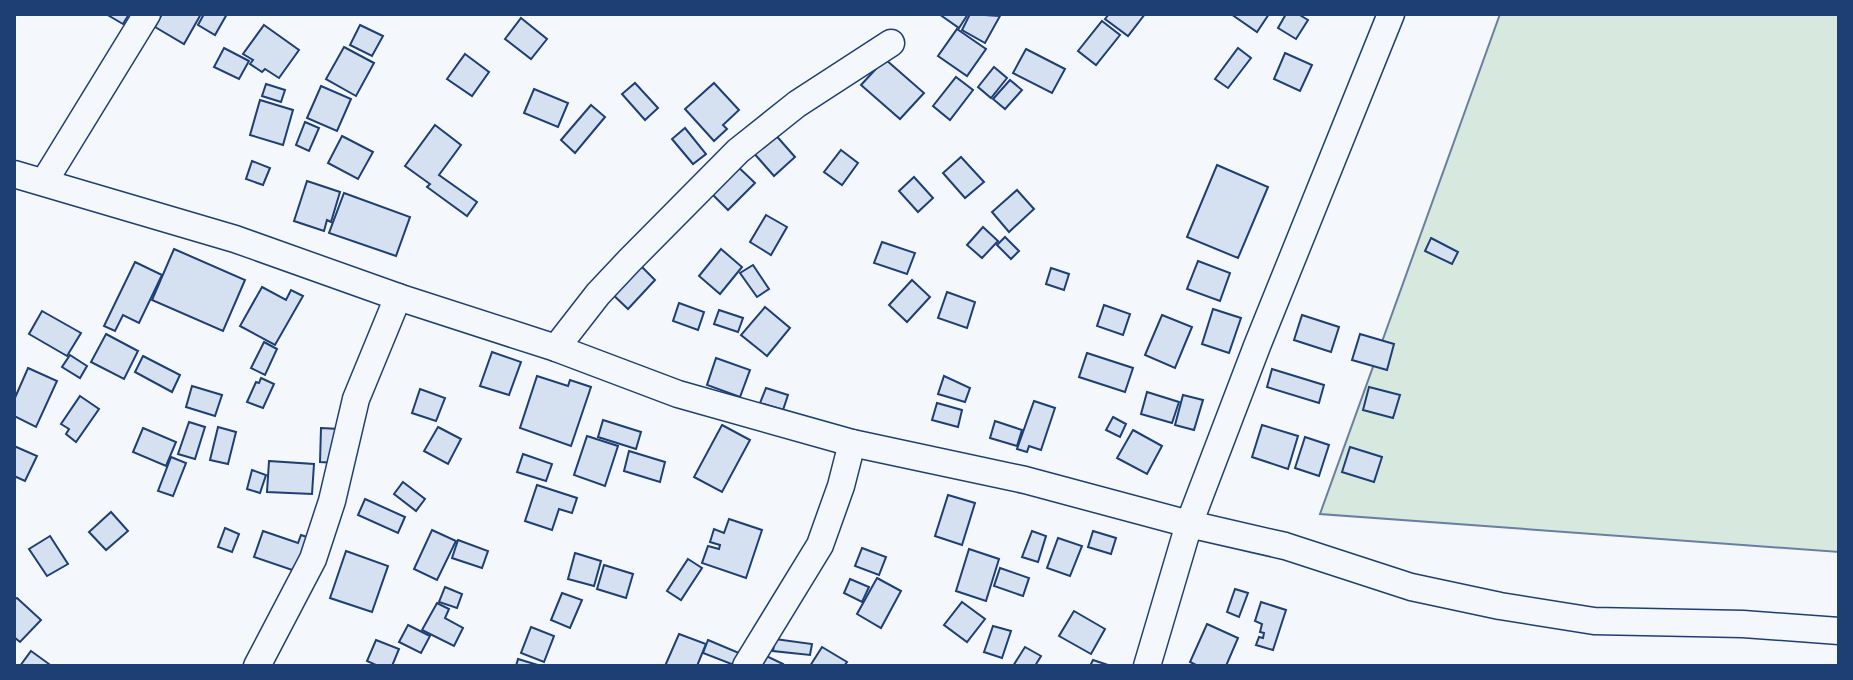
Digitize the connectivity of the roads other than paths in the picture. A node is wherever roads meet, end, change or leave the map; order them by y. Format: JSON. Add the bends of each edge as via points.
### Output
{"nodes":[{"id":1,"x":147,"y":14,"type":"edge"},
{"id":2,"x":1391,"y":14,"type":"edge"},
{"id":3,"x":891,"y":43,"type":"dead end"},
{"id":4,"x":14,"y":174,"type":"edge"},
{"id":5,"x":44,"y":182,"type":"junction"},
{"id":6,"x":398,"y":297,"type":"junction"},
{"id":7,"x":556,"y":348,"type":"junction"},
{"id":8,"x":852,"y":443,"type":"junction"},
{"id":9,"x":1189,"y":524,"type":"junction"},
{"id":10,"x":1839,"y":631,"type":"edge"},
{"id":11,"x":257,"y":666,"type":"edge"},
{"id":12,"x":746,"y":666,"type":"edge"},
{"id":13,"x":1147,"y":666,"type":"edge"}],
"edges":[{"from":1,"to":5,"type":"street"},
{"from":2,"to":9,"type":"street"},
{"from":3,"to":7,"type":"street","via":[[797,104],[738,151],[619,272]]},
{"from":4,"to":5,"type":"street"},
{"from":5,"to":6,"type":"street","via":[[235,239]]},
{"from":6,"to":7,"type":"street"},
{"from":6,"to":11,"type":"street","via":[[356,399],[313,559]]},
{"from":7,"to":8,"type":"street","via":[[678,394]]},
{"from":8,"to":9,"type":"street","via":[[1025,480]]},
{"from":8,"to":12,"type":"street","via":[[820,545]]},
{"from":9,"to":10,"type":"street","via":[[1285,546],[1411,587],[1500,606],[1594,621]]},
{"from":9,"to":13,"type":"street"}]}
